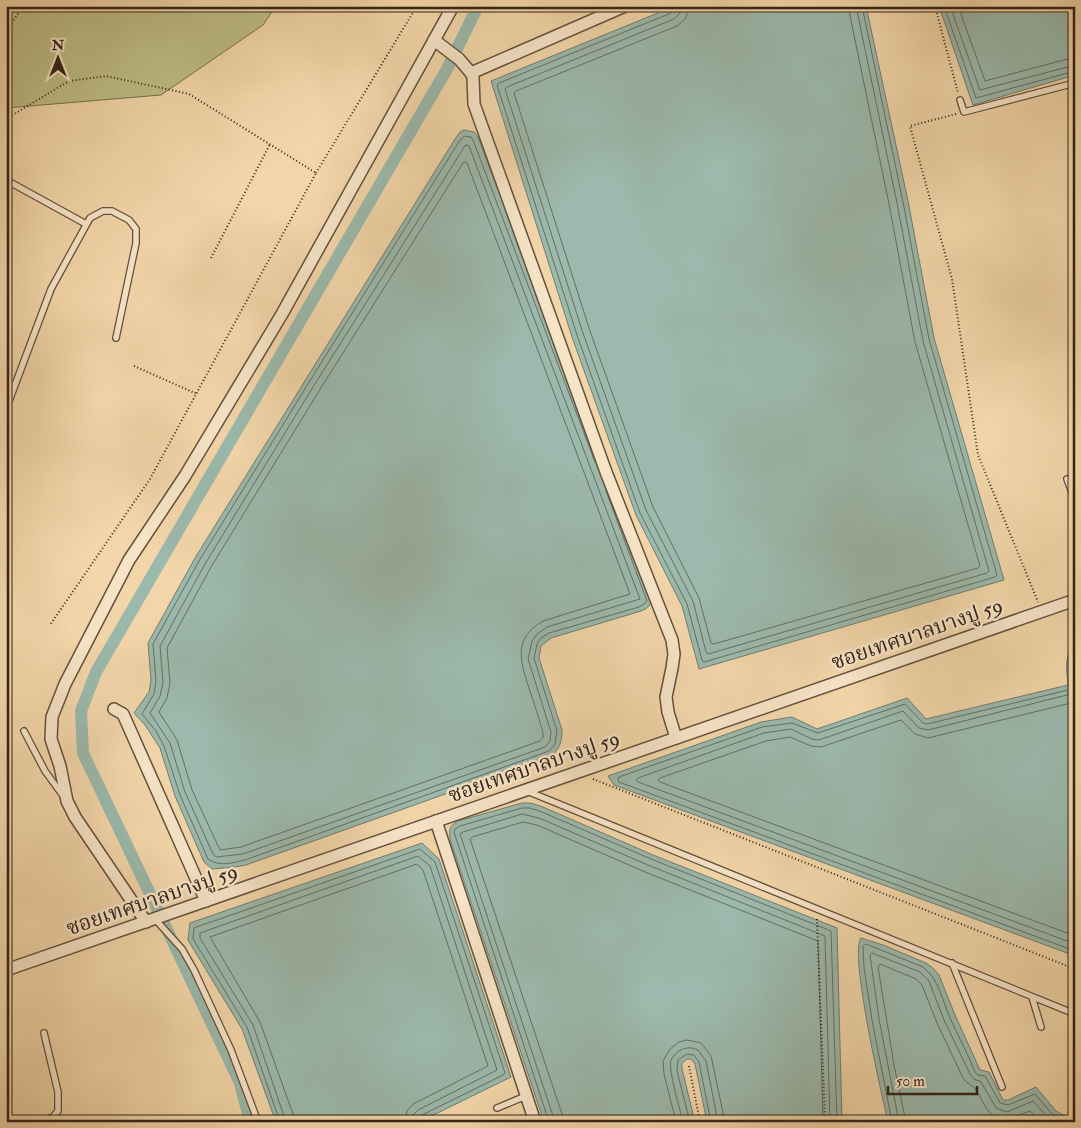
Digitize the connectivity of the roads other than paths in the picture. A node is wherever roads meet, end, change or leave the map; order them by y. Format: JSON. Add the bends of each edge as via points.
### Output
{"nodes":[{"id":1,"x":452,"y":6,"type":"edge"},
{"id":2,"x":625,"y":6,"type":"edge"},
{"id":3,"x":434,"y":40,"type":"junction"},
{"id":4,"x":470,"y":73,"type":"junction"},
{"id":5,"x":1075,"y":83,"type":"edge"},
{"id":6,"x":960,"y":100,"type":"road end"},
{"id":7,"x":6,"y":180,"type":"edge"},
{"id":8,"x":86,"y":224,"type":"junction"},
{"id":9,"x":116,"y":338,"type":"dead end"},
{"id":10,"x":6,"y":409,"type":"edge"},
{"id":11,"x":1067,"y":478,"type":"dead end"},
{"id":12,"x":1075,"y":500,"type":"edge"},
{"id":13,"x":1075,"y":600,"type":"edge"},
{"id":14,"x":114,"y":709,"type":"dead end"},
{"id":15,"x":24,"y":731,"type":"dead end"},
{"id":16,"x":676,"y":738,"type":"junction"},
{"id":17,"x":525,"y":790,"type":"junction"},
{"id":18,"x":67,"y":801,"type":"junction"},
{"id":19,"x":436,"y":821,"type":"junction"},
{"id":20,"x":206,"y":901,"type":"junction"},
{"id":21,"x":150,"y":920,"type":"junction"},
{"id":22,"x":952,"y":963,"type":"junction"},
{"id":23,"x":6,"y":970,"type":"edge"},
{"id":24,"x":1032,"y":996,"type":"junction"},
{"id":25,"x":1075,"y":1014,"type":"edge"},
{"id":26,"x":1041,"y":1027,"type":"dead end"},
{"id":27,"x":44,"y":1033,"type":"dead end"},
{"id":28,"x":1002,"y":1087,"type":"dead end"},
{"id":29,"x":526,"y":1096,"type":"junction"},
{"id":30,"x":497,"y":1108,"type":"dead end"},
{"id":31,"x":42,"y":1122,"type":"edge"},
{"id":32,"x":258,"y":1122,"type":"edge"},
{"id":33,"x":535,"y":1122,"type":"edge"}],
"edges":[{"from":1,"to":3,"type":"street"},
{"from":2,"to":4,"type":"street"},
{"from":3,"to":4,"type":"street","via":[[459,59]]},
{"from":3,"to":18,"type":"street","via":[[282,314],[185,476],[129,560],[65,684],[50,728]]},
{"from":4,"to":16,"type":"street","via":[[474,104],[606,472],[672,640],[674,654],[666,697]]},
{"from":5,"to":6,"type":"lane","via":[[964,112]]},
{"from":7,"to":8,"type":"lane"},
{"from":8,"to":9,"type":"lane","via":[[103,211],[112,211],[129,220],[136,229],[136,243]]},
{"from":8,"to":10,"type":"lane","via":[[51,288]]},
{"from":11,"to":12,"type":"lane"},
{"from":13,"to":16,"type":"street","name":"ซอยเทศบาลบางปู 59"},
{"from":14,"to":20,"type":"street","via":[[123,714]]},
{"from":15,"to":18,"type":"lane","via":[[45,771]]},
{"from":16,"to":17,"type":"street","name":"ซอยเทศบาลบางปู 59"},
{"from":17,"to":19,"type":"street","name":"ซอยเทศบาลบางปู 59"},
{"from":17,"to":22,"type":"lane"},
{"from":18,"to":21,"type":"street","via":[[75,817]]},
{"from":19,"to":20,"type":"street","name":"ซอยเทศบาลบางปู 59"},
{"from":19,"to":29,"type":"street"},
{"from":20,"to":21,"type":"street","name":"ซอยเทศบาลบางปู 59"},
{"from":21,"to":23,"type":"street","name":"ซอยเทศบาลบางปู 59"},
{"from":21,"to":32,"type":"lane","via":[[182,949],[194,970],[232,1050]]},
{"from":22,"to":24,"type":"lane"},
{"from":22,"to":28,"type":"lane"},
{"from":24,"to":25,"type":"lane"},
{"from":24,"to":26,"type":"lane"},
{"from":27,"to":31,"type":"lane","via":[[58,1092],[58,1111]]},
{"from":29,"to":30,"type":"lane"},
{"from":29,"to":33,"type":"street"}]}
